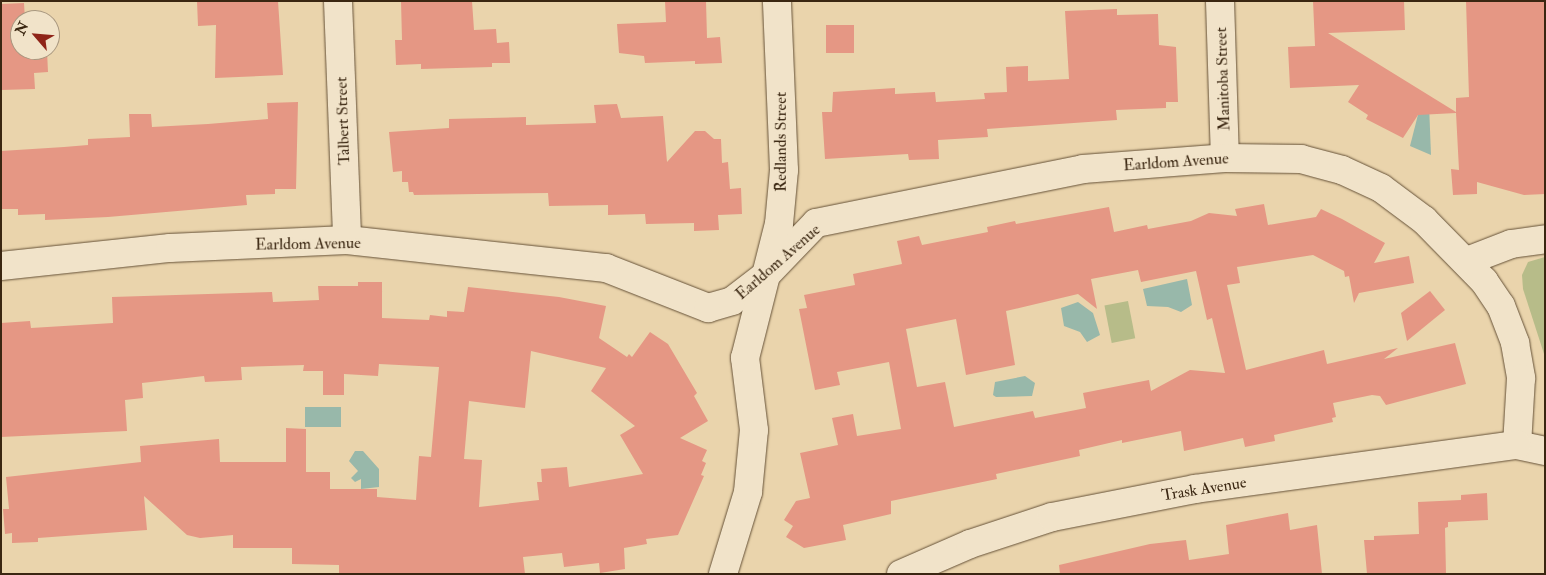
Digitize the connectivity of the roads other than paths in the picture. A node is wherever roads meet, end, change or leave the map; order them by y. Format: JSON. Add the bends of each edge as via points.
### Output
{"nodes":[{"id":1,"x":338,"y":1,"type":"edge"},
{"id":2,"x":777,"y":1,"type":"edge"},
{"id":3,"x":1220,"y":1,"type":"edge"},
{"id":4,"x":1226,"y":158,"type":"junction"},
{"id":5,"x":1545,"y":239,"type":"edge"},
{"id":6,"x":347,"y":240,"type":"junction"},
{"id":7,"x":1467,"y":261,"type":"junction"},
{"id":8,"x":1,"y":266,"type":"edge"},
{"id":9,"x":766,"y":275,"type":"junction"},
{"id":10,"x":1517,"y":445,"type":"junction"},
{"id":11,"x":1545,"y":451,"type":"edge"},
{"id":12,"x":723,"y":574,"type":"edge"},
{"id":13,"x":901,"y":574,"type":"edge"}],
"edges":[{"from":1,"to":6,"type":"street","name":"Talbert Street"},
{"from":2,"to":9,"type":"street","name":"Redlands Street","via":[[784,170],[779,224]]},
{"from":3,"to":4,"type":"street","name":"Manitoba Street"},
{"from":4,"to":7,"type":"street","name":"Earldom Avenue","via":[[1301,159],[1342,170],[1382,188],[1424,220]]},
{"from":4,"to":9,"type":"street","name":"Earldom Avenue","via":[[1083,169],[816,223]]},
{"from":5,"to":7,"type":"street","via":[[1511,244]]},
{"from":6,"to":8,"type":"street","name":"Earldom Avenue","via":[[170,248]]},
{"from":6,"to":9,"type":"street","name":"Earldom Avenue","via":[[606,268],[708,308],[732,301]]},
{"from":7,"to":10,"type":"street","name":"Earldom Avenue","via":[[1501,306],[1515,343],[1521,378]]},
{"from":9,"to":12,"type":"street","name":"Redlands Street","via":[[745,358],[754,430],[748,492]]},
{"from":10,"to":11,"type":"street"},
{"from":10,"to":13,"type":"street","name":"Trask Avenue","via":[[1195,489],[1052,517],[970,544]]}]}
